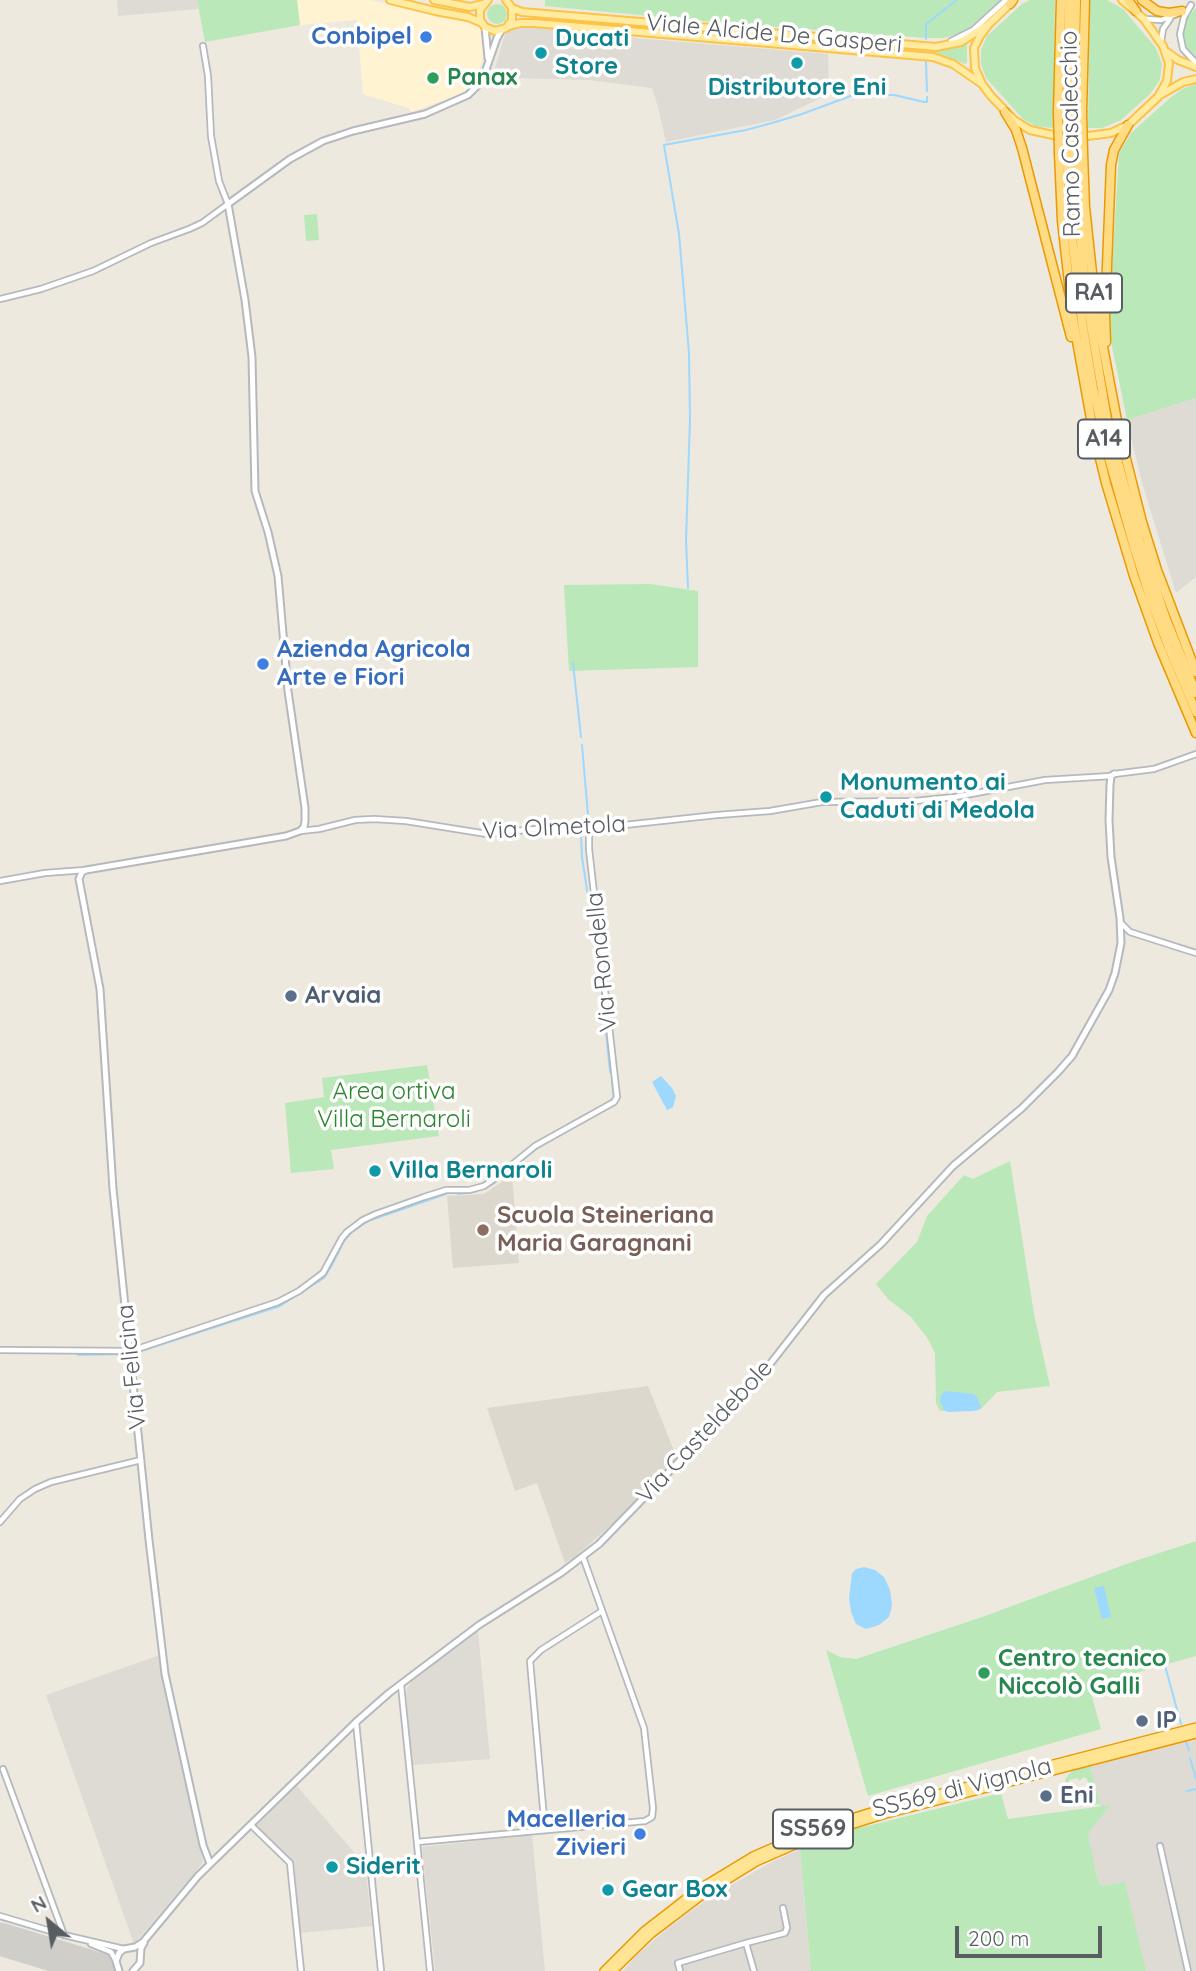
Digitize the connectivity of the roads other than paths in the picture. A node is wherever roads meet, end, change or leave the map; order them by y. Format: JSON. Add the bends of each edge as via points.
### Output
{"nodes":[{"id":1,"x":390,"y":0,"type":"edge"},
{"id":2,"x":434,"y":0,"type":"edge"},
{"id":3,"x":506,"y":0,"type":"edge"},
{"id":4,"x":1061,"y":0,"type":"edge"},
{"id":5,"x":1069,"y":0,"type":"edge"},
{"id":6,"x":1076,"y":0,"type":"edge"},
{"id":7,"x":1085,"y":0,"type":"edge"},
{"id":8,"x":1122,"y":0,"type":"edge"},
{"id":9,"x":1128,"y":0,"type":"edge"},
{"id":10,"x":1142,"y":0,"type":"edge"},
{"id":11,"x":1011,"y":1,"type":"edge"},
{"id":12,"x":1196,"y":1,"type":"edge"},
{"id":13,"x":485,"y":2,"type":"edge"},
{"id":14,"x":1191,"y":5,"type":"junction"},
{"id":15,"x":512,"y":8,"type":"junction"},
{"id":16,"x":1136,"y":11,"type":"junction"},
{"id":17,"x":1182,"y":11,"type":"junction"},
{"id":18,"x":1172,"y":17,"type":"junction"},
{"id":19,"x":1144,"y":19,"type":"junction"},
{"id":20,"x":989,"y":23,"type":"junction"},
{"id":21,"x":483,"y":25,"type":"junction"},
{"id":22,"x":509,"y":26,"type":"junction"},
{"id":23,"x":501,"y":31,"type":"junction"},
{"id":24,"x":1161,"y":43,"type":"junction"},
{"id":25,"x":203,"y":46,"type":"dead end"},
{"id":26,"x":918,"y":46,"type":"junction"},
{"id":27,"x":1166,"y":51,"type":"junction"},
{"id":28,"x":488,"y":61,"type":"junction"},
{"id":29,"x":1196,"y":65,"type":"edge"},
{"id":30,"x":1196,"y":79,"type":"edge"},
{"id":31,"x":982,"y":84,"type":"junction"},
{"id":32,"x":1158,"y":97,"type":"junction"},
{"id":33,"x":1071,"y":111,"type":"junction"},
{"id":34,"x":1005,"y":113,"type":"junction"},
{"id":35,"x":1128,"y":125,"type":"junction"},
{"id":36,"x":1053,"y":135,"type":"dead end"},
{"id":37,"x":1088,"y":136,"type":"dead end"},
{"id":38,"x":1071,"y":153,"type":"junction"},
{"id":39,"x":228,"y":204,"type":"junction"},
{"id":40,"x":0,"y":299,"type":"edge"},
{"id":41,"x":1082,"y":378,"type":"junction"},
{"id":42,"x":1119,"y":431,"type":"junction"},
{"id":43,"x":1196,"y":672,"type":"edge"},
{"id":44,"x":1196,"y":693,"type":"edge"},
{"id":45,"x":1196,"y":712,"type":"edge"},
{"id":46,"x":1196,"y":733,"type":"edge"},
{"id":47,"x":1194,"y":755,"type":"edge"},
{"id":48,"x":1112,"y":775,"type":"junction"},
{"id":49,"x":589,"y":827,"type":"junction"},
{"id":50,"x":300,"y":831,"type":"junction"},
{"id":51,"x":86,"y":870,"type":"junction"},
{"id":52,"x":0,"y":881,"type":"edge"},
{"id":53,"x":1121,"y":923,"type":"junction"},
{"id":54,"x":1130,"y":932,"type":"junction"},
{"id":55,"x":1122,"y":938,"type":"junction"},
{"id":56,"x":1196,"y":953,"type":"edge"},
{"id":57,"x":0,"y":1350,"type":"edge"},
{"id":58,"x":131,"y":1351,"type":"junction"},
{"id":59,"x":141,"y":1460,"type":"junction"},
{"id":60,"x":0,"y":1522,"type":"edge"},
{"id":61,"x":583,"y":1557,"type":"junction"},
{"id":62,"x":603,"y":1611,"type":"junction"},
{"id":63,"x":401,"y":1685,"type":"junction"},
{"id":64,"x":356,"y":1722,"type":"junction"},
{"id":65,"x":1196,"y":1727,"type":"edge"},
{"id":66,"x":1196,"y":1734,"type":"edge"},
{"id":67,"x":3,"y":1769,"type":"dead end"},
{"id":68,"x":251,"y":1825,"type":"junction"},
{"id":69,"x":545,"y":1830,"type":"junction"},
{"id":70,"x":417,"y":1842,"type":"junction"},
{"id":71,"x":1160,"y":1846,"type":"dead end"},
{"id":72,"x":211,"y":1863,"type":"junction"},
{"id":73,"x":783,"y":1908,"type":"dead end"},
{"id":74,"x":0,"y":1916,"type":"edge"},
{"id":75,"x":64,"y":1935,"type":"junction"},
{"id":76,"x":145,"y":1940,"type":"junction"},
{"id":77,"x":87,"y":1941,"type":"junction"},
{"id":78,"x":746,"y":1943,"type":"junction"},
{"id":79,"x":127,"y":1949,"type":"junction"},
{"id":80,"x":140,"y":1960,"type":"junction"},
{"id":81,"x":119,"y":1968,"type":"edge"},
{"id":82,"x":134,"y":1971,"type":"edge"},
{"id":83,"x":145,"y":1971,"type":"edge"},
{"id":84,"x":301,"y":1971,"type":"edge"},
{"id":85,"x":381,"y":1971,"type":"edge"},
{"id":86,"x":430,"y":1971,"type":"edge"},
{"id":87,"x":604,"y":1971,"type":"edge"},
{"id":88,"x":613,"y":1971,"type":"edge"},
{"id":89,"x":680,"y":1971,"type":"edge"},
{"id":90,"x":754,"y":1971,"type":"edge"},
{"id":91,"x":1188,"y":1971,"type":"edge"}],
"edges":[{"from":1,"to":21,"type":"main road","via":[[468,17]]},
{"from":2,"to":13,"type":"main road","via":[[466,6]]},
{"from":3,"to":15,"type":"main road"},
{"from":4,"to":33,"type":"highway","number":"RA1"},
{"from":5,"to":33,"type":"highway","name":"Ramo Casalecchio","number":"A14"},
{"from":6,"to":33,"type":"highway","name":"Ramo Casalecchio","number":"A14"},
{"from":7,"to":33,"type":"highway","number":"RA1"},
{"from":8,"to":16,"type":"main road"},
{"from":9,"to":16,"type":"highway"},
{"from":10,"to":17,"type":"highway","via":[[1157,11]]},
{"from":11,"to":20,"type":"main road"},
{"from":11,"to":26,"type":"street","via":[[964,36]]},
{"from":12,"to":14,"type":"street"},
{"from":13,"to":21,"type":"main road","via":[[480,13]]},
{"from":14,"to":17,"type":"street"},
{"from":14,"to":29,"type":"street","via":[[1180,34],[1183,49]]},
{"from":15,"to":22,"type":"main road"},
{"from":15,"to":26,"type":"main road","name":"Viale Alcide De Gasperi"},
{"from":16,"to":19,"type":"main road"},
{"from":17,"to":18,"type":"street"},
{"from":18,"to":19,"type":"street"},
{"from":18,"to":24,"type":"street","via":[[1163,29]]},
{"from":19,"to":24,"type":"main road"},
{"from":20,"to":26,"type":"main road","name":"Viale Alcide De Gasperi","via":[[955,44]]},
{"from":20,"to":31,"type":"main road","via":[[974,53]]},
{"from":21,"to":23,"type":"main road"},
{"from":21,"to":28,"type":"street"},
{"from":22,"to":23,"type":"main road"},
{"from":22,"to":31,"type":"main road","name":"Viale Alcide De Gasperi","via":[[534,23],[933,57],[953,64]]},
{"from":23,"to":28,"type":"street"},
{"from":24,"to":27,"type":"main road"},
{"from":25,"to":39,"type":"street","via":[[211,136]]},
{"from":27,"to":29,"type":"main road"},
{"from":27,"to":32,"type":"main road","via":[[1169,75]]},
{"from":28,"to":39,"type":"street","via":[[482,81],[468,95],[425,114],[323,141],[289,159]]},
{"from":30,"to":32,"type":"main road"},
{"from":31,"to":34,"type":"main road"},
{"from":32,"to":35,"type":"main road"},
{"from":33,"to":38,"type":"highway","name":"Ramo Casalecchio","number":"A14","bridge":true},
{"from":33,"to":38,"type":"highway","number":"RA1","bridge":true},
{"from":34,"to":36,"type":"main road","via":[[1023,127]]},
{"from":34,"to":41,"type":"highway","via":[[1022,148]]},
{"from":35,"to":37,"type":"main road"},
{"from":35,"to":42,"type":"highway","via":[[1112,158],[1105,316]]},
{"from":38,"to":41,"type":"highway","number":"RA1","via":[[1067,265]]},
{"from":38,"to":42,"type":"highway","number":"RA1"},
{"from":38,"to":44,"type":"highway","name":"Ramo Casalecchio","number":"A14","via":[[1086,296],[1108,425],[1139,540]]},
{"from":38,"to":45,"type":"highway","name":"Ramo Casalecchio","number":"A14","via":[[1071,228],[1093,388],[1130,536]]},
{"from":39,"to":40,"type":"street","via":[[189,229],[93,271]]},
{"from":39,"to":50,"type":"street","via":[[252,357],[255,491],[278,576],[305,808]]},
{"from":41,"to":46,"type":"highway","number":"RA1","via":[[1134,576]]},
{"from":42,"to":43,"type":"highway","number":"RA1","via":[[1157,570]]},
{"from":47,"to":48,"type":"street","via":[[1154,769]]},
{"from":48,"to":49,"type":"street","name":"Via Olmetola","via":[[1045,780],[915,801],[822,802]]},
{"from":48,"to":53,"type":"street","name":"Via Casteldebole","via":[[1111,856]]},
{"from":49,"to":50,"type":"street","name":"Via Olmetola","via":[[487,834],[374,819]]},
{"from":49,"to":58,"type":"street","name":"Via Rondella","via":[[614,1102],[535,1146],[484,1186],[446,1190],[363,1220],[342,1238],[323,1273],[278,1302]]},
{"from":50,"to":51,"type":"street","name":"Via Olmetola"},
{"from":51,"to":52,"type":"street","name":"Via Olmetola"},
{"from":51,"to":58,"type":"street","name":"Via Felicina","via":[[80,875],[79,887],[100,989],[113,1189]]},
{"from":53,"to":54,"type":"street"},
{"from":53,"to":55,"type":"street","name":"Via Casteldebole"},
{"from":54,"to":55,"type":"street"},
{"from":54,"to":56,"type":"street"},
{"from":55,"to":61,"type":"street","name":"Via Casteldebole","via":[[1109,990],[1080,1044],[1058,1072],[953,1166],[881,1244],[824,1295],[749,1390]]},
{"from":57,"to":58,"type":"street"},
{"from":58,"to":59,"type":"street","name":"Via Felicina"},
{"from":59,"to":60,"type":"street","via":[[35,1489]]},
{"from":59,"to":72,"type":"street","name":"Via Felicina","via":[[166,1674],[203,1845]]},
{"from":61,"to":62,"type":"street"},
{"from":61,"to":63,"type":"street","name":"Via Casteldebole","via":[[479,1625]]},
{"from":62,"to":69,"type":"street","via":[[530,1661]]},
{"from":62,"to":69,"type":"street","via":[[644,1728],[652,1817]]},
{"from":63,"to":64,"type":"street","name":"Via Casteldebole"},
{"from":63,"to":70,"type":"street"},
{"from":64,"to":68,"type":"street","name":"Via Casteldebole"},
{"from":64,"to":85,"type":"street"},
{"from":65,"to":87,"type":"highway","name":"SS569 di Vignola","number":"SS569","via":[[884,1808],[797,1836],[697,1890],[644,1931]]},
{"from":66,"to":88,"type":"highway","name":"SS569 di Vignola","number":"SS569","via":[[886,1814],[795,1844],[701,1896],[651,1934]]},
{"from":67,"to":75,"type":"street"},
{"from":68,"to":72,"type":"street","name":"Via Casteldebole"},
{"from":68,"to":84,"type":"street","via":[[289,1863]]},
{"from":69,"to":70,"type":"street"},
{"from":70,"to":86,"type":"street"},
{"from":71,"to":91,"type":"street"},
{"from":72,"to":76,"type":"street","name":"Via Casteldebole"},
{"from":73,"to":78,"type":"street","via":[[785,1934]]},
{"from":74,"to":75,"type":"street"},
{"from":75,"to":77,"type":"street"},
{"from":76,"to":79,"type":"street"},
{"from":76,"to":80,"type":"street"},
{"from":77,"to":79,"type":"street"},
{"from":77,"to":81,"type":"street","via":[[111,1952]]},
{"from":78,"to":89,"type":"street","via":[[678,1963]]},
{"from":78,"to":90,"type":"street"},
{"from":79,"to":80,"type":"street","via":[[136,1951]]},
{"from":79,"to":81,"type":"street","via":[[119,1953]]},
{"from":80,"to":82,"type":"street"},
{"from":80,"to":83,"type":"street"}]}
